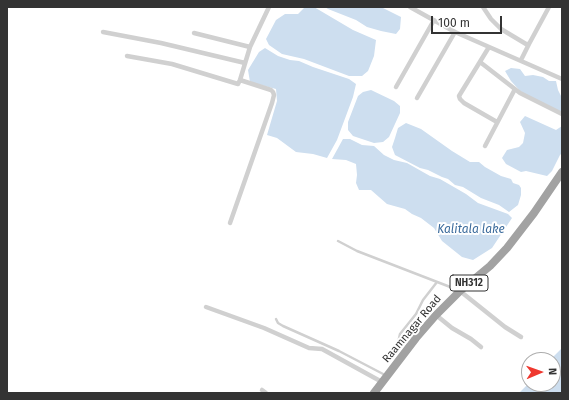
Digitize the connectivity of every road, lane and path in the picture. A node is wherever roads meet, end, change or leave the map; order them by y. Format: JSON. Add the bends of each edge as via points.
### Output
{"nodes":[{"id":1,"x":269,"y":7,"type":"edge"},
{"id":2,"x":410,"y":7,"type":"edge"},
{"id":3,"x":483,"y":7,"type":"edge"},
{"id":4,"x":549,"y":7,"type":"edge"},
{"id":5,"x":434,"y":20,"type":"junction"},
{"id":6,"x":103,"y":32,"type":"dead end"},
{"id":7,"x":455,"y":32,"type":"junction"},
{"id":8,"x":194,"y":33,"type":"dead end"},
{"id":9,"x":529,"y":44,"type":"junction"},
{"id":10,"x":250,"y":47,"type":"junction"},
{"id":11,"x":489,"y":47,"type":"junction"},
{"id":12,"x":127,"y":56,"type":"dead end"},
{"id":13,"x":522,"y":60,"type":"junction"},
{"id":14,"x":480,"y":62,"type":"junction"},
{"id":15,"x":245,"y":63,"type":"junction"},
{"id":16,"x":562,"y":79,"type":"edge"},
{"id":17,"x":240,"y":80,"type":"junction"},
{"id":18,"x":396,"y":87,"type":"dead end"},
{"id":19,"x":514,"y":89,"type":"junction"},
{"id":20,"x":417,"y":98,"type":"dead end"},
{"id":21,"x":562,"y":114,"type":"edge"},
{"id":22,"x":497,"y":122,"type":"junction"},
{"id":23,"x":485,"y":146,"type":"dead end"},
{"id":24,"x":562,"y":172,"type":"edge"},
{"id":25,"x":230,"y":223,"type":"dead end"},
{"id":26,"x":338,"y":241,"type":"dead end"},
{"id":27,"x":437,"y":282,"type":"junction"},
{"id":28,"x":460,"y":291,"type":"junction"},
{"id":29,"x":206,"y":307,"type":"dead end"},
{"id":30,"x":436,"y":315,"type":"junction"},
{"id":31,"x":276,"y":320,"type":"dead end"},
{"id":32,"x":521,"y":337,"type":"dead end"},
{"id":33,"x":396,"y":347,"type":"dead end"},
{"id":34,"x":482,"y":347,"type":"dead end"},
{"id":35,"x":385,"y":380,"type":"junction"},
{"id":36,"x":374,"y":393,"type":"edge"}],
"edges":[{"from":1,"to":10,"type":"street"},
{"from":2,"to":5,"type":"street"},
{"from":3,"to":9,"type":"street","via":[[501,29]]},
{"from":4,"to":9,"type":"street"},
{"from":5,"to":7,"type":"street"},
{"from":5,"to":18,"type":"street"},
{"from":6,"to":15,"type":"street"},
{"from":7,"to":11,"type":"street"},
{"from":7,"to":20,"type":"street"},
{"from":8,"to":10,"type":"street"},
{"from":9,"to":13,"type":"street"},
{"from":10,"to":15,"type":"street"},
{"from":11,"to":13,"type":"street"},
{"from":11,"to":14,"type":"street"},
{"from":12,"to":17,"type":"street","via":[[172,64],[236,84]]},
{"from":13,"to":16,"type":"street"},
{"from":14,"to":19,"type":"street"},
{"from":14,"to":22,"type":"street","via":[[462,91],[460,99]]},
{"from":15,"to":17,"type":"street"},
{"from":17,"to":25,"type":"street","via":[[270,90],[274,95]]},
{"from":19,"to":21,"type":"street"},
{"from":19,"to":22,"type":"street"},
{"from":22,"to":23,"type":"street"},
{"from":24,"to":28,"type":"highway","name":"Raamnagar Road","number":"NH312","via":[[507,248]]},
{"from":26,"to":27,"type":"lane"},
{"from":27,"to":28,"type":"lane"},
{"from":27,"to":33,"type":"lane","via":[[400,334]]},
{"from":28,"to":30,"type":"highway","name":"Raamnagar Road","number":"NH312"},
{"from":28,"to":32,"type":"street"},
{"from":29,"to":35,"type":"street","via":[[264,328],[308,348],[322,349]]},
{"from":30,"to":34,"type":"street"},
{"from":30,"to":35,"type":"highway","name":"Raamnagar Road","number":"NH312"},
{"from":31,"to":35,"type":"lane","via":[[339,351]]},
{"from":35,"to":36,"type":"highway","name":"Raamnagar Road","number":"NH312"}]}
